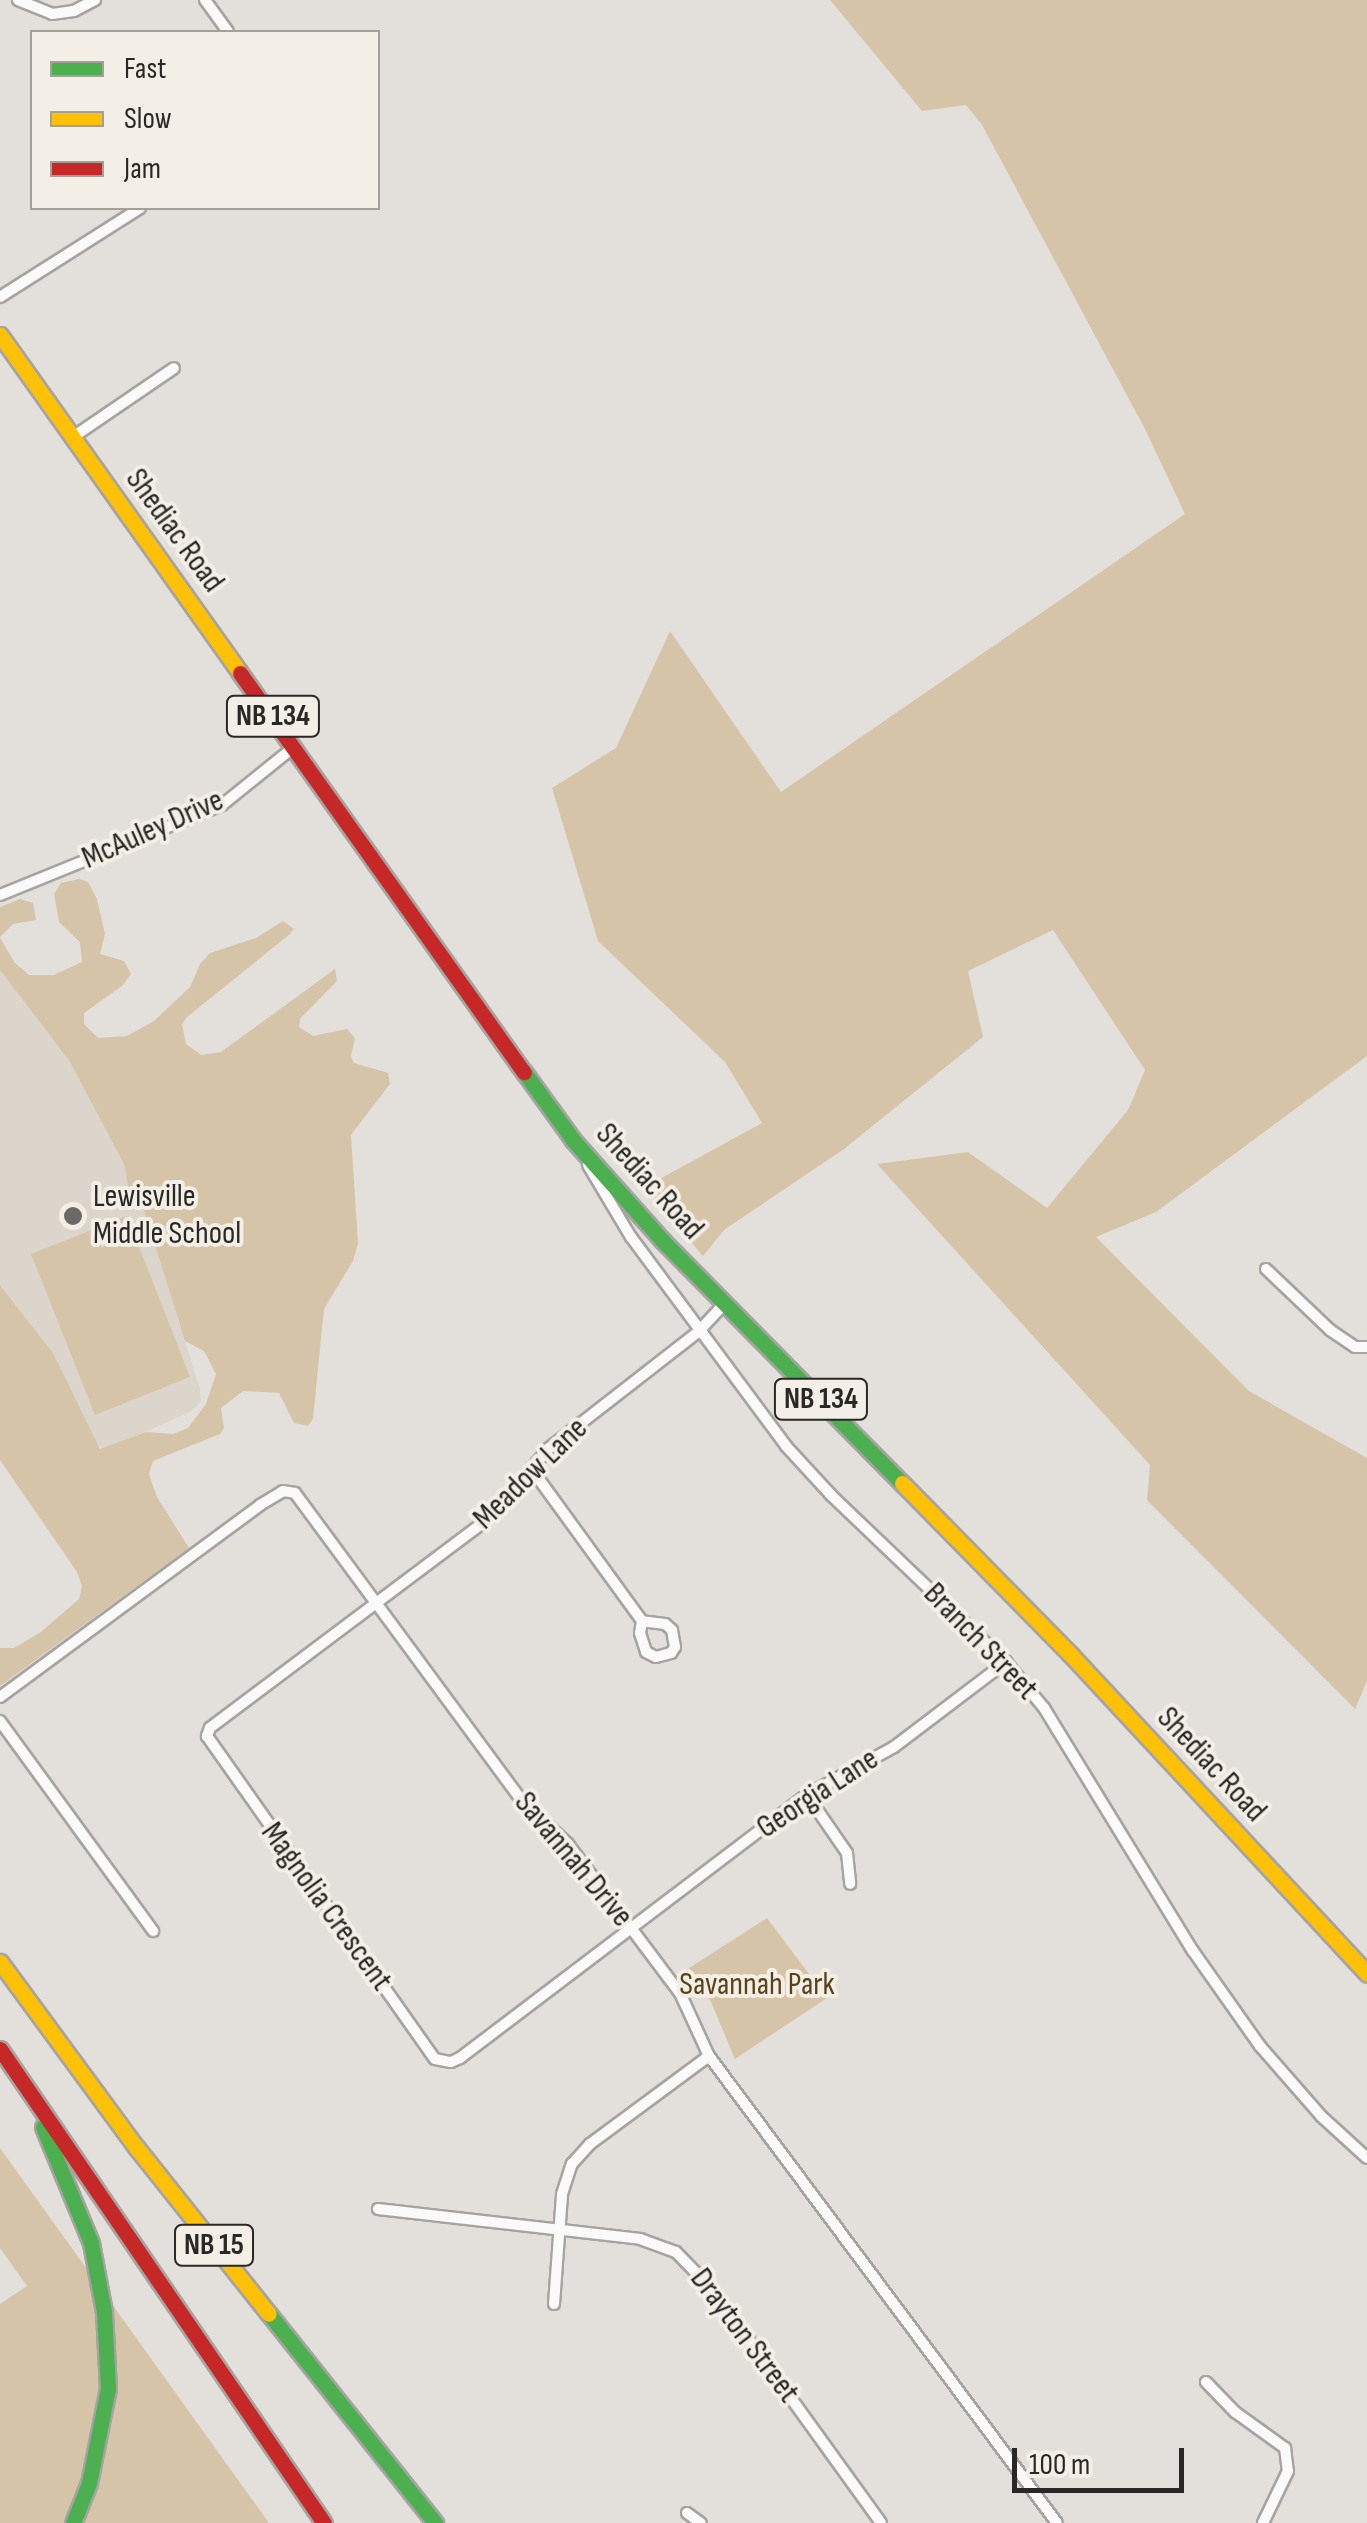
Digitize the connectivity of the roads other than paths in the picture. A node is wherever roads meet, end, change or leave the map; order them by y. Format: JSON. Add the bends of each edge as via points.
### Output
{"nodes":[{"id":1,"x":18,"y":0,"type":"edge"},
{"id":2,"x":95,"y":0,"type":"edge"},
{"id":3,"x":204,"y":0,"type":"edge"},
{"id":4,"x":226,"y":30,"type":"edge"},
{"id":5,"x":137,"y":210,"type":"edge"},
{"id":6,"x":0,"y":297,"type":"edge"},
{"id":7,"x":0,"y":336,"type":"edge"},
{"id":8,"x":174,"y":368,"type":"dead end"},
{"id":9,"x":72,"y":437,"type":"junction"},
{"id":10,"x":295,"y":746,"type":"junction"},
{"id":11,"x":0,"y":895,"type":"edge"},
{"id":12,"x":573,"y":1140,"type":"junction"},
{"id":13,"x":1266,"y":1269,"type":"dead end"},
{"id":14,"x":726,"y":1302,"type":"junction"},
{"id":15,"x":698,"y":1332,"type":"junction"},
{"id":16,"x":1367,"y":1347,"type":"edge"},
{"id":17,"x":533,"y":1471,"type":"junction"},
{"id":18,"x":378,"y":1602,"type":"junction"},
{"id":19,"x":642,"y":1621,"type":"dead end"},
{"id":20,"x":1006,"y":1662,"type":"junction"},
{"id":21,"x":0,"y":1697,"type":"edge"},
{"id":22,"x":0,"y":1720,"type":"edge"},
{"id":23,"x":807,"y":1795,"type":"junction"},
{"id":24,"x":850,"y":1884,"type":"dead end"},
{"id":25,"x":631,"y":1927,"type":"junction"},
{"id":26,"x":153,"y":1932,"type":"dead end"},
{"id":27,"x":0,"y":1962,"type":"edge"},
{"id":28,"x":1367,"y":1974,"type":"edge"},
{"id":29,"x":0,"y":2049,"type":"edge"},
{"id":30,"x":709,"y":2056,"type":"junction"},
{"id":31,"x":20,"y":2077,"type":"junction"},
{"id":32,"x":1367,"y":2158,"type":"edge"},
{"id":33,"x":378,"y":2208,"type":"dead end"},
{"id":34,"x":560,"y":2230,"type":"junction"},
{"id":35,"x":554,"y":2304,"type":"dead end"},
{"id":36,"x":1206,"y":2382,"type":"dead end"},
{"id":37,"x":687,"y":2512,"type":"dead end"},
{"id":38,"x":73,"y":2523,"type":"edge"},
{"id":39,"x":324,"y":2523,"type":"edge"},
{"id":40,"x":435,"y":2523,"type":"edge"},
{"id":41,"x":701,"y":2523,"type":"edge"},
{"id":42,"x":881,"y":2523,"type":"edge"},
{"id":43,"x":1057,"y":2523,"type":"edge"},
{"id":44,"x":1263,"y":2523,"type":"edge"}],
"edges":[{"from":1,"to":2,"type":"street","via":[[52,14]]},
{"from":3,"to":4,"type":"street"},
{"from":5,"to":6,"type":"street"},
{"from":7,"to":9,"type":"main road","name":"Shediac Road","number":"NB 134"},
{"from":8,"to":9,"type":"street"},
{"from":9,"to":10,"type":"main road","name":"Shediac Road","number":"NB 134"},
{"from":10,"to":11,"type":"street","name":"McAuley Drive","via":[[222,805]]},
{"from":10,"to":12,"type":"main road","name":"Shediac Road","number":"NB 134"},
{"from":12,"to":14,"type":"main road","name":"Shediac Road","number":"NB 134"},
{"from":12,"to":15,"type":"street","name":"Branch Street"},
{"from":13,"to":16,"type":"street","via":[[1330,1330],[1355,1347]]},
{"from":14,"to":15,"type":"street","name":"Meadow Lane"},
{"from":14,"to":28,"type":"main road","name":"Shediac Road","number":"NB 134","via":[[1071,1655]]},
{"from":15,"to":17,"type":"street","name":"Meadow Lane","via":[[549,1448]]},
{"from":15,"to":20,"type":"street","name":"Branch Street","via":[[830,1495]]},
{"from":17,"to":18,"type":"street","name":"Meadow Lane","via":[[492,1516]]},
{"from":17,"to":19,"type":"street"},
{"from":18,"to":21,"type":"street","name":"Savannah Drive","via":[[301,1498],[284,1492]]},
{"from":18,"to":25,"type":"street","name":"Savannah Drive","via":[[521,1800],[568,1844]]},
{"from":18,"to":25,"type":"street","name":"Magnolia Crescent","via":[[207,1736],[436,2059],[460,2058]]},
{"from":20,"to":23,"type":"street","name":"Georgia Lane","via":[[894,1747]]},
{"from":20,"to":32,"type":"street","name":"Branch Street","via":[[1067,1740],[1193,1952],[1260,2046]]},
{"from":22,"to":26,"type":"street"},
{"from":23,"to":24,"type":"street","via":[[847,1853]]},
{"from":23,"to":25,"type":"street","name":"Georgia Lane"},
{"from":25,"to":30,"type":"street","name":"Savannah Drive","via":[[680,1993]]},
{"from":27,"to":40,"type":"main road","number":"NB 15","via":[[136,2148]]},
{"from":29,"to":31,"type":"main road","number":"NB 15"},
{"from":30,"to":34,"type":"street","via":[[576,2158],[565,2182]]},
{"from":30,"to":43,"type":"street","name":"Savannah Drive"},
{"from":31,"to":38,"type":"main road","via":[[85,2226],[104,2312],[108,2388],[89,2483]]},
{"from":31,"to":39,"type":"main road","number":"NB 15"},
{"from":33,"to":34,"type":"street","name":"Drayton Street"},
{"from":34,"to":35,"type":"street"},
{"from":34,"to":42,"type":"street","name":"Drayton Street","via":[[658,2243],[690,2262]]},
{"from":36,"to":44,"type":"street","via":[[1285,2448],[1287,2475]]},
{"from":37,"to":41,"type":"street"}]}
